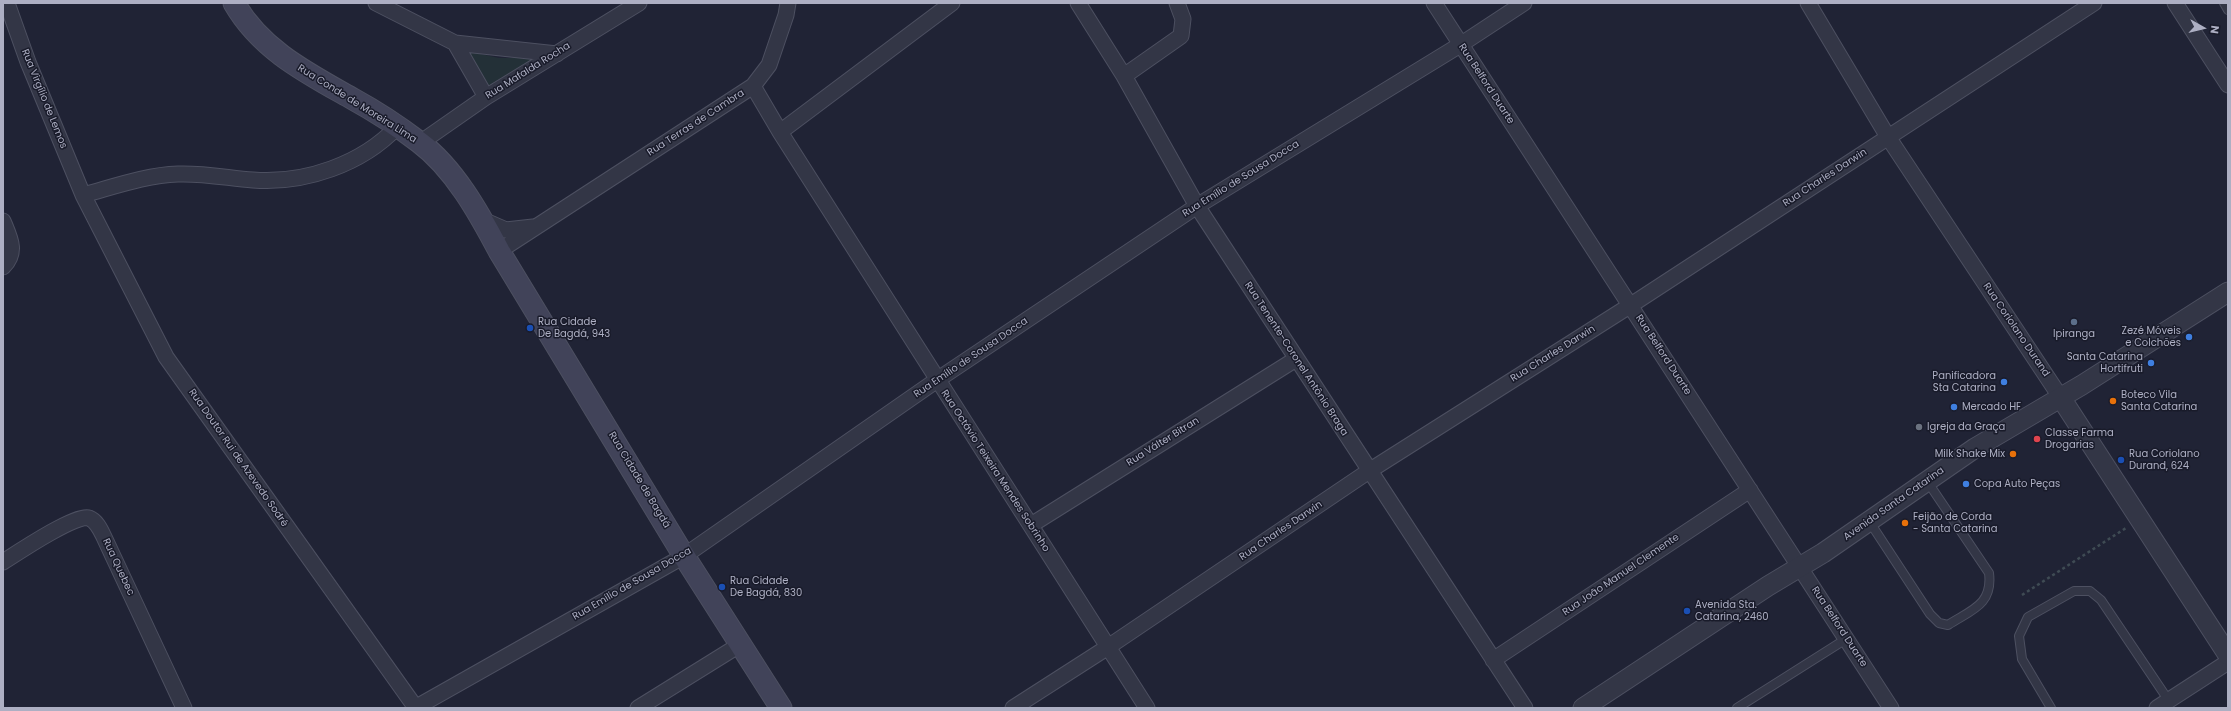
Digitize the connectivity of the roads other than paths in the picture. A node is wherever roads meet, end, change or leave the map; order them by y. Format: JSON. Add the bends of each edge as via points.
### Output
{"nodes":[{"id":1,"x":7,"y":3,"type":"edge"},
{"id":2,"x":234,"y":3,"type":"edge"},
{"id":3,"x":376,"y":3,"type":"edge"},
{"id":4,"x":638,"y":3,"type":"edge"},
{"id":5,"x":788,"y":3,"type":"edge"},
{"id":6,"x":952,"y":3,"type":"edge"},
{"id":7,"x":1078,"y":3,"type":"edge"},
{"id":8,"x":1177,"y":3,"type":"edge"},
{"id":9,"x":1434,"y":3,"type":"edge"},
{"id":10,"x":1524,"y":3,"type":"edge"},
{"id":11,"x":1808,"y":3,"type":"edge"},
{"id":12,"x":2094,"y":3,"type":"edge"},
{"id":13,"x":2176,"y":3,"type":"edge"},
{"id":14,"x":2224,"y":3,"type":"edge"},
{"id":15,"x":2228,"y":10,"type":"edge"},
{"id":16,"x":455,"y":43,"type":"junction"},
{"id":17,"x":1460,"y":45,"type":"junction"},
{"id":18,"x":557,"y":54,"type":"junction"},
{"id":19,"x":1124,"y":76,"type":"junction"},
{"id":20,"x":2228,"y":85,"type":"edge"},
{"id":21,"x":753,"y":86,"type":"junction"},
{"id":22,"x":486,"y":97,"type":"junction"},
{"id":23,"x":397,"y":127,"type":"junction"},
{"id":24,"x":780,"y":132,"type":"junction"},
{"id":25,"x":1888,"y":137,"type":"junction"},
{"id":26,"x":420,"y":143,"type":"junction"},
{"id":27,"x":83,"y":195,"type":"junction"},
{"id":28,"x":1197,"y":206,"type":"junction"},
{"id":29,"x":483,"y":220,"type":"junction"},
{"id":30,"x":3,"y":221,"type":"edge"},
{"id":31,"x":536,"y":227,"type":"junction"},
{"id":32,"x":500,"y":251,"type":"junction"},
{"id":33,"x":3,"y":267,"type":"edge"},
{"id":34,"x":2228,"y":292,"type":"edge"},
{"id":35,"x":1631,"y":305,"type":"junction"},
{"id":36,"x":1296,"y":359,"type":"junction"},
{"id":37,"x":937,"y":380,"type":"junction"},
{"id":38,"x":2061,"y":398,"type":"junction"},
{"id":39,"x":1369,"y":471,"type":"junction"},
{"id":40,"x":1927,"y":481,"type":"junction"},
{"id":41,"x":1750,"y":490,"type":"junction"},
{"id":42,"x":1869,"y":521,"type":"junction"},
{"id":43,"x":1031,"y":525,"type":"junction"},
{"id":44,"x":684,"y":556,"type":"junction"},
{"id":45,"x":3,"y":562,"type":"edge"},
{"id":46,"x":1799,"y":567,"type":"junction"},
{"id":47,"x":1846,"y":639,"type":"junction"},
{"id":48,"x":740,"y":644,"type":"junction"},
{"id":49,"x":1108,"y":647,"type":"junction"},
{"id":50,"x":2228,"y":655,"type":"edge"},
{"id":51,"x":1493,"y":660,"type":"junction"},
{"id":52,"x":2228,"y":662,"type":"edge"},
{"id":53,"x":2163,"y":704,"type":"edge"},
{"id":54,"x":184,"y":708,"type":"edge"},
{"id":55,"x":416,"y":708,"type":"edge"},
{"id":56,"x":638,"y":708,"type":"edge"},
{"id":57,"x":781,"y":708,"type":"edge"},
{"id":58,"x":1013,"y":708,"type":"edge"},
{"id":59,"x":1147,"y":708,"type":"edge"},
{"id":60,"x":1525,"y":708,"type":"edge"},
{"id":61,"x":1583,"y":708,"type":"edge"},
{"id":62,"x":1737,"y":708,"type":"edge"},
{"id":63,"x":1891,"y":708,"type":"edge"},
{"id":64,"x":2051,"y":708,"type":"edge"}],
"edges":[{"from":1,"to":27,"type":"street","name":"Rua Virgílio de Lemos","via":[[28,62]]},
{"from":2,"to":23,"type":"main road","name":"Rua Conde de Moreira Lima","via":[[247,23],[283,58]]},
{"from":3,"to":16,"type":"street"},
{"from":4,"to":18,"type":"street","name":"Rua Mafalda Rocha"},
{"from":5,"to":21,"type":"street","via":[[769,66]]},
{"from":6,"to":24,"type":"street"},
{"from":7,"to":19,"type":"street","name":"Rua Tenente-Coronel Antônio Braga"},
{"from":8,"to":19,"type":"street","via":[[1183,20],[1181,36]]},
{"from":9,"to":17,"type":"street","name":"Rua Belford Duarte"},
{"from":10,"to":17,"type":"street","name":"Rua Emílio de Sousa Docca"},
{"from":11,"to":25,"type":"street","name":"Rua Coriolano Durand"},
{"from":12,"to":25,"type":"street","name":"Rua Charles Darwin"},
{"from":13,"to":20,"type":"street"},
{"from":14,"to":15,"type":"lane"},
{"from":16,"to":18,"type":"street"},
{"from":16,"to":22,"type":"street"},
{"from":17,"to":28,"type":"street","name":"Rua Emílio de Sousa Docca"},
{"from":17,"to":35,"type":"street","name":"Rua Belford Duarte"},
{"from":18,"to":22,"type":"street","name":"Rua Mafalda Rocha"},
{"from":19,"to":28,"type":"street","name":"Rua Tenente-Coronel Antônio Braga"},
{"from":21,"to":24,"type":"street","name":"Rua Terras de Cambra"},
{"from":21,"to":31,"type":"street","name":"Rua Terras de Cambra"},
{"from":22,"to":26,"type":"street","name":"Rua Mafalda Rocha"},
{"from":23,"to":26,"type":"main road","name":"Rua Conde de Moreira Lima"},
{"from":23,"to":27,"type":"street","via":[[384,141],[363,155],[340,166],[308,175],[270,180],[176,174]]},
{"from":24,"to":37,"type":"street","name":"Rua Octávio Teixeira Mendes Sobrinho"},
{"from":25,"to":35,"type":"street","name":"Rua Charles Darwin"},
{"from":25,"to":38,"type":"street","name":"Rua Coriolano Durand"},
{"from":26,"to":29,"type":"main road","name":"Rua Conde de Moreira Lima","via":[[458,184]]},
{"from":27,"to":55,"type":"street","name":"Rua Doutor Rui de Azevedo Sodré","via":[[166,357]]},
{"from":28,"to":36,"type":"street","name":"Rua Tenente-Coronel Antônio Braga"},
{"from":28,"to":37,"type":"street","name":"Rua Emílio de Sousa Docca"},
{"from":29,"to":31,"type":"street","name":"Rua Terras de Cambra","via":[[506,230]]},
{"from":29,"to":32,"type":"main road","name":"Rua Conde de Moreira Lima"},
{"from":30,"to":33,"type":"street","via":[[12,247]]},
{"from":31,"to":32,"type":"street","name":"Rua Terras de Cambra"},
{"from":32,"to":44,"type":"main road","name":"Rua Cidade de Bagdá"},
{"from":34,"to":38,"type":"street","name":"Avenida Santa Catarina"},
{"from":35,"to":39,"type":"street","name":"Rua Charles Darwin"},
{"from":35,"to":41,"type":"street","name":"Rua Belford Duarte"},
{"from":36,"to":39,"type":"street","name":"Rua Tenente-Coronel Antônio Braga"},
{"from":36,"to":43,"type":"street","name":"Rua Válter Bitran"},
{"from":37,"to":43,"type":"street","name":"Rua Octávio Teixeira Mendes Sobrinho"},
{"from":37,"to":44,"type":"street","name":"Rua Emílio de Sousa Docca"},
{"from":38,"to":40,"type":"street","name":"Avenida Santa Catarina","via":[[1975,448]]},
{"from":38,"to":50,"type":"street","name":"Rua Coriolano Durand"},
{"from":39,"to":49,"type":"street","name":"Rua Charles Darwin"},
{"from":39,"to":51,"type":"street","name":"Rua Tenente-Coronel Antônio Braga"},
{"from":40,"to":42,"type":"street","name":"Avenida Santa Catarina"},
{"from":40,"to":42,"type":"lane","via":[[1989,573],[1991,587],[1986,600],[1948,625],[1939,623],[1930,614]]},
{"from":41,"to":46,"type":"street","name":"Rua Belford Duarte"},
{"from":41,"to":51,"type":"street","name":"Rua João Manuel Clemente"},
{"from":42,"to":46,"type":"street","name":"Avenida Santa Catarina"},
{"from":43,"to":49,"type":"street","name":"Rua Octávio Teixeira Mendes Sobrinho"},
{"from":44,"to":48,"type":"main road","name":"Rua Cidade de Bagdá"},
{"from":44,"to":55,"type":"street","name":"Rua Emílio de Sousa Docca"},
{"from":45,"to":54,"type":"street","name":"Rua Quebec","via":[[74,519],[88,517],[94,521],[104,537]]},
{"from":46,"to":47,"type":"street","name":"Rua Belford Duarte"},
{"from":46,"to":61,"type":"street","name":"Avenida Santa Catarina"},
{"from":47,"to":62,"type":"lane"},
{"from":47,"to":63,"type":"street","name":"Rua Belford Duarte"},
{"from":48,"to":56,"type":"street"},
{"from":48,"to":57,"type":"main road","name":"Rua Cidade de Bagdá"},
{"from":49,"to":58,"type":"street","name":"Rua Charles Darwin"},
{"from":49,"to":59,"type":"street","name":"Rua Octávio Teixeira Mendes Sobrinho"},
{"from":51,"to":60,"type":"street","name":"Rua Tenente-Coronel Antônio Braga"},
{"from":52,"to":53,"type":"street"},
{"from":53,"to":64,"type":"lane","via":[[2101,600],[2090,591],[2074,591],[2028,617],[2019,636],[2022,659]]}]}
